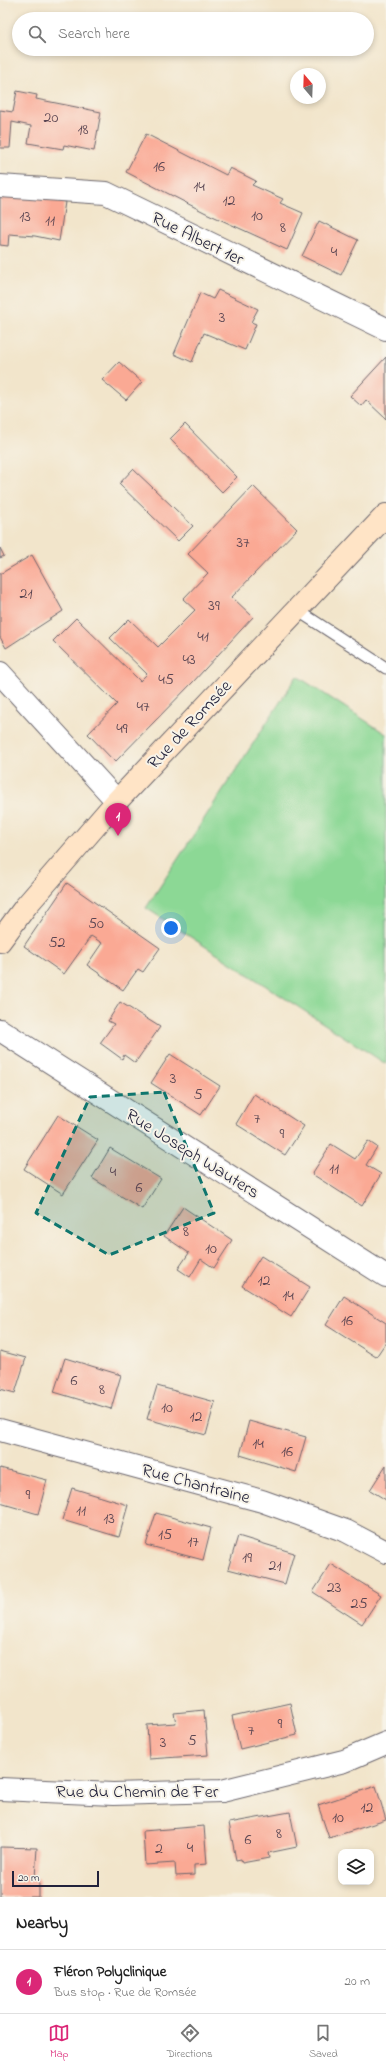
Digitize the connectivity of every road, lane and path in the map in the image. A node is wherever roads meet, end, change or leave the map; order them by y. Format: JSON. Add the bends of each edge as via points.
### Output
{"nodes":[{"id":1,"x":0,"y":186,"type":"edge"},
{"id":2,"x":386,"y":328,"type":"edge"},
{"id":3,"x":386,"y":515,"type":"edge"},
{"id":4,"x":297,"y":610,"type":"junction"},
{"id":5,"x":386,"y":668,"type":"edge"},
{"id":6,"x":0,"y":673,"type":"edge"},
{"id":7,"x":117,"y":801,"type":"junction"},
{"id":8,"x":0,"y":941,"type":"edge"},
{"id":9,"x":0,"y":1030,"type":"edge"},
{"id":10,"x":386,"y":1276,"type":"edge"},
{"id":11,"x":0,"y":1430,"type":"edge"},
{"id":12,"x":386,"y":1552,"type":"edge"},
{"id":13,"x":386,"y":1743,"type":"edge"},
{"id":14,"x":0,"y":1789,"type":"edge"}],
"edges":[{"from":1,"to":2,"type":"street","name":"Rue Albert 1er","via":[[106,193]]},
{"from":3,"to":4,"type":"main road","name":"Rue de Romsée"},
{"from":4,"to":5,"type":"lane"},
{"from":4,"to":7,"type":"main road","name":"Rue de Romsée"},
{"from":6,"to":7,"type":"street"},
{"from":7,"to":8,"type":"main road","name":"Rue de Romsée","via":[[26,906]]},
{"from":9,"to":10,"type":"street","name":"Rue Joseph Wauters"},
{"from":11,"to":12,"type":"street","name":"Rue Chantraine","via":[[262,1501],[346,1531]]},
{"from":13,"to":14,"type":"street","name":"Rue du Chemin de Fer","via":[[344,1761],[222,1791],[113,1794]]}]}
